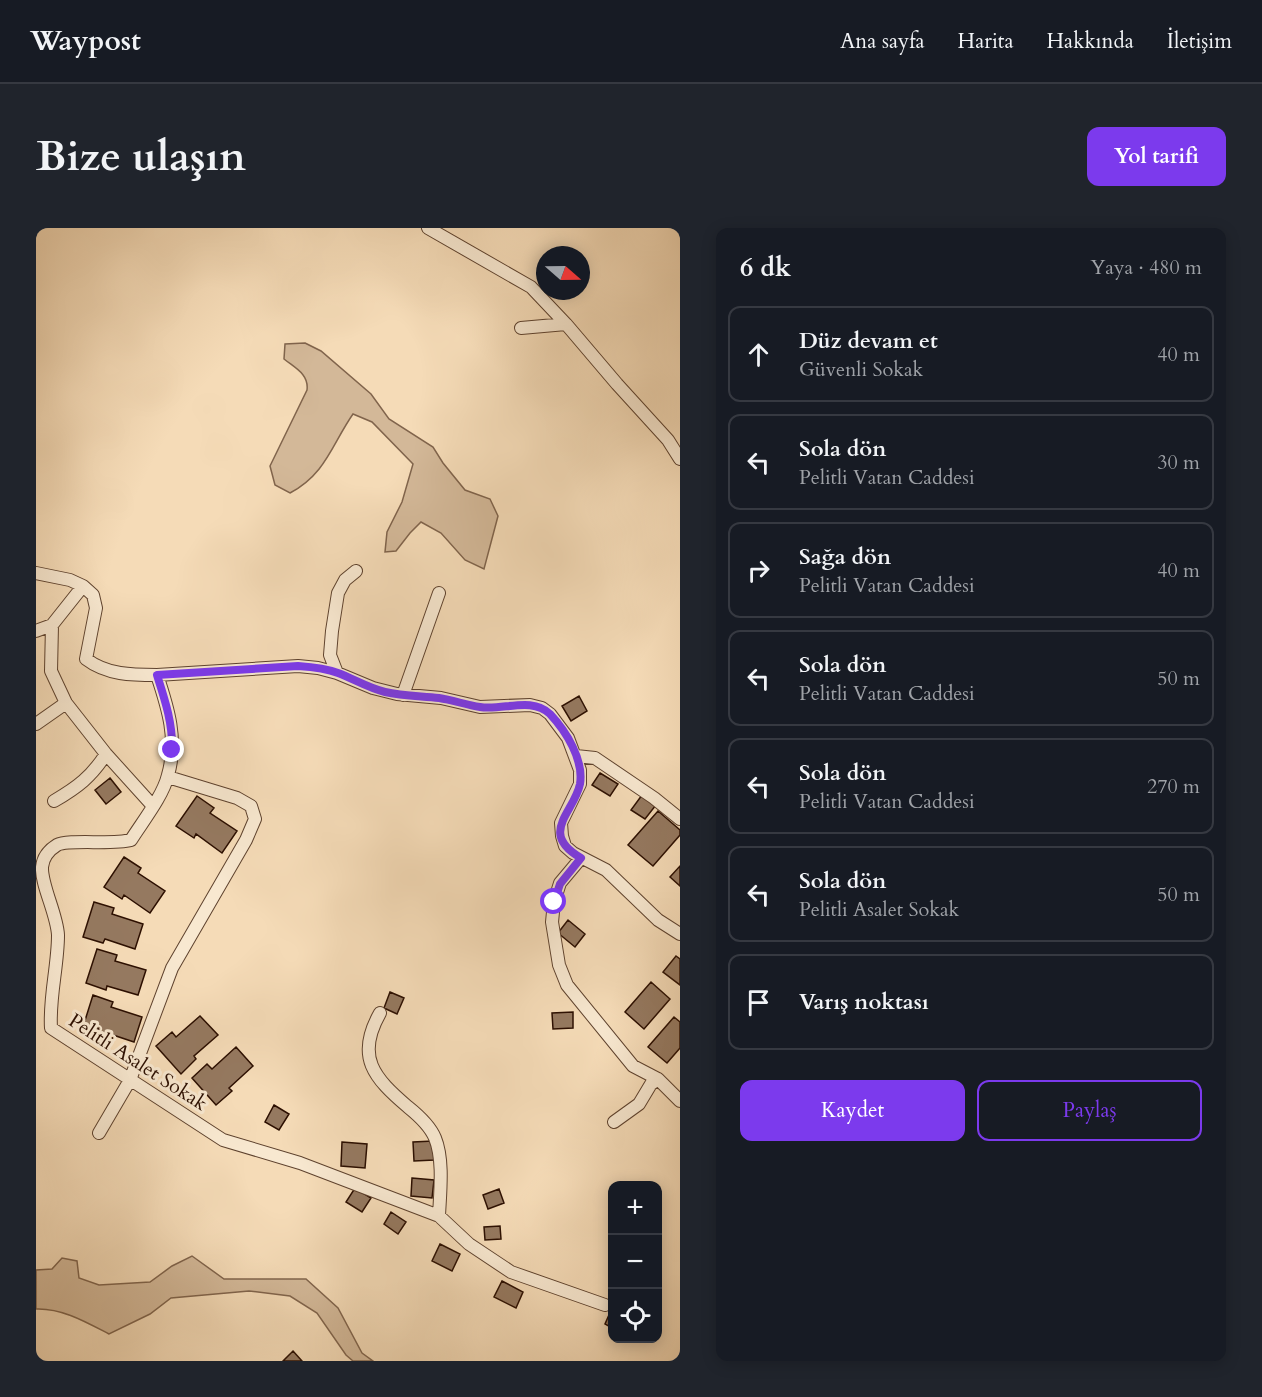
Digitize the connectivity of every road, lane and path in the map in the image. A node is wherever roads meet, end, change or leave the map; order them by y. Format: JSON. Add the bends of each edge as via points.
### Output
{"nodes":[{"id":1,"x":428,"y":228,"type":"edge"},
{"id":2,"x":566,"y":324,"type":"junction"},
{"id":3,"x":521,"y":328,"type":"dead end"},
{"id":4,"x":680,"y":459,"type":"edge"},
{"id":5,"x":356,"y":571,"type":"dead end"},
{"id":6,"x":36,"y":573,"type":"edge"},
{"id":7,"x":84,"y":585,"type":"junction"},
{"id":8,"x":439,"y":593,"type":"dead end"},
{"id":9,"x":52,"y":625,"type":"junction"},
{"id":10,"x":36,"y":631,"type":"edge"},
{"id":11,"x":337,"y":673,"type":"junction"},
{"id":12,"x":157,"y":675,"type":"junction"},
{"id":13,"x":403,"y":695,"type":"junction"},
{"id":14,"x":66,"y":704,"type":"junction"},
{"id":15,"x":36,"y":724,"type":"edge"},
{"id":16,"x":106,"y":754,"type":"junction"},
{"id":17,"x":576,"y":756,"type":"junction"},
{"id":18,"x":168,"y":777,"type":"junction"},
{"id":19,"x":54,"y":801,"type":"dead end"},
{"id":20,"x":153,"y":806,"type":"junction"},
{"id":21,"x":680,"y":819,"type":"edge"},
{"id":22,"x":581,"y":858,"type":"junction"},
{"id":23,"x":680,"y":934,"type":"edge"},
{"id":24,"x":380,"y":1013,"type":"dead end"},
{"id":25,"x":658,"y":1079,"type":"junction"},
{"id":26,"x":130,"y":1080,"type":"junction"},
{"id":27,"x":680,"y":1101,"type":"edge"},
{"id":28,"x":614,"y":1122,"type":"dead end"},
{"id":29,"x":99,"y":1133,"type":"dead end"},
{"id":30,"x":439,"y":1216,"type":"junction"},
{"id":31,"x":605,"y":1305,"type":"dead end"}],
"edges":[{"from":1,"to":2,"type":"street","via":[[531,287]]},
{"from":2,"to":3,"type":"street"},
{"from":2,"to":4,"type":"street","via":[[668,440]]},
{"from":5,"to":11,"type":"street","via":[[338,593],[330,655]]},
{"from":6,"to":7,"type":"street"},
{"from":7,"to":9,"type":"street"},
{"from":7,"to":12,"type":"street","via":[[93,595],[96,608],[86,659],[111,672]]},
{"from":8,"to":13,"type":"street"},
{"from":9,"to":10,"type":"street"},
{"from":9,"to":14,"type":"street","via":[[51,670]]},
{"from":11,"to":12,"type":"street","via":[[298,666]]},
{"from":11,"to":13,"type":"street"},
{"from":12,"to":18,"type":"street","name":"Pelitli Asalet Sokak","via":[[172,734]]},
{"from":13,"to":17,"type":"street","via":[[480,707],[542,708],[568,738]]},
{"from":14,"to":15,"type":"street"},
{"from":14,"to":16,"type":"street"},
{"from":16,"to":19,"type":"street","via":[[89,777]]},
{"from":16,"to":20,"type":"street"},
{"from":17,"to":21,"type":"street","via":[[594,758]]},
{"from":17,"to":22,"type":"street","via":[[580,784],[561,823],[565,846]]},
{"from":18,"to":20,"type":"street","name":"Pelitli Asalet Sokak"},
{"from":18,"to":26,"type":"street","via":[[237,798],[251,806],[255,819],[172,968]]},
{"from":20,"to":26,"type":"street","name":"Pelitli Asalet Sokak","via":[[130,840],[60,843],[48,851],[42,869],[58,935],[51,1028]]},
{"from":22,"to":23,"type":"street","via":[[606,870],[658,920]]},
{"from":22,"to":25,"type":"street","via":[[560,884],[554,902],[552,922],[559,965],[567,985],[633,1066]]},
{"from":24,"to":30,"type":"street","via":[[370,1030],[370,1061],[383,1085],[418,1115],[435,1138],[440,1165]]},
{"from":25,"to":27,"type":"street"},
{"from":25,"to":28,"type":"street","via":[[639,1104]]},
{"from":26,"to":29,"type":"street"},
{"from":26,"to":30,"type":"street","name":"Pelitli Asalet Sokak","via":[[223,1140],[300,1163]]},
{"from":30,"to":31,"type":"street","name":"Pelitli Asalet Sokak","via":[[469,1244],[511,1272]]}]}
